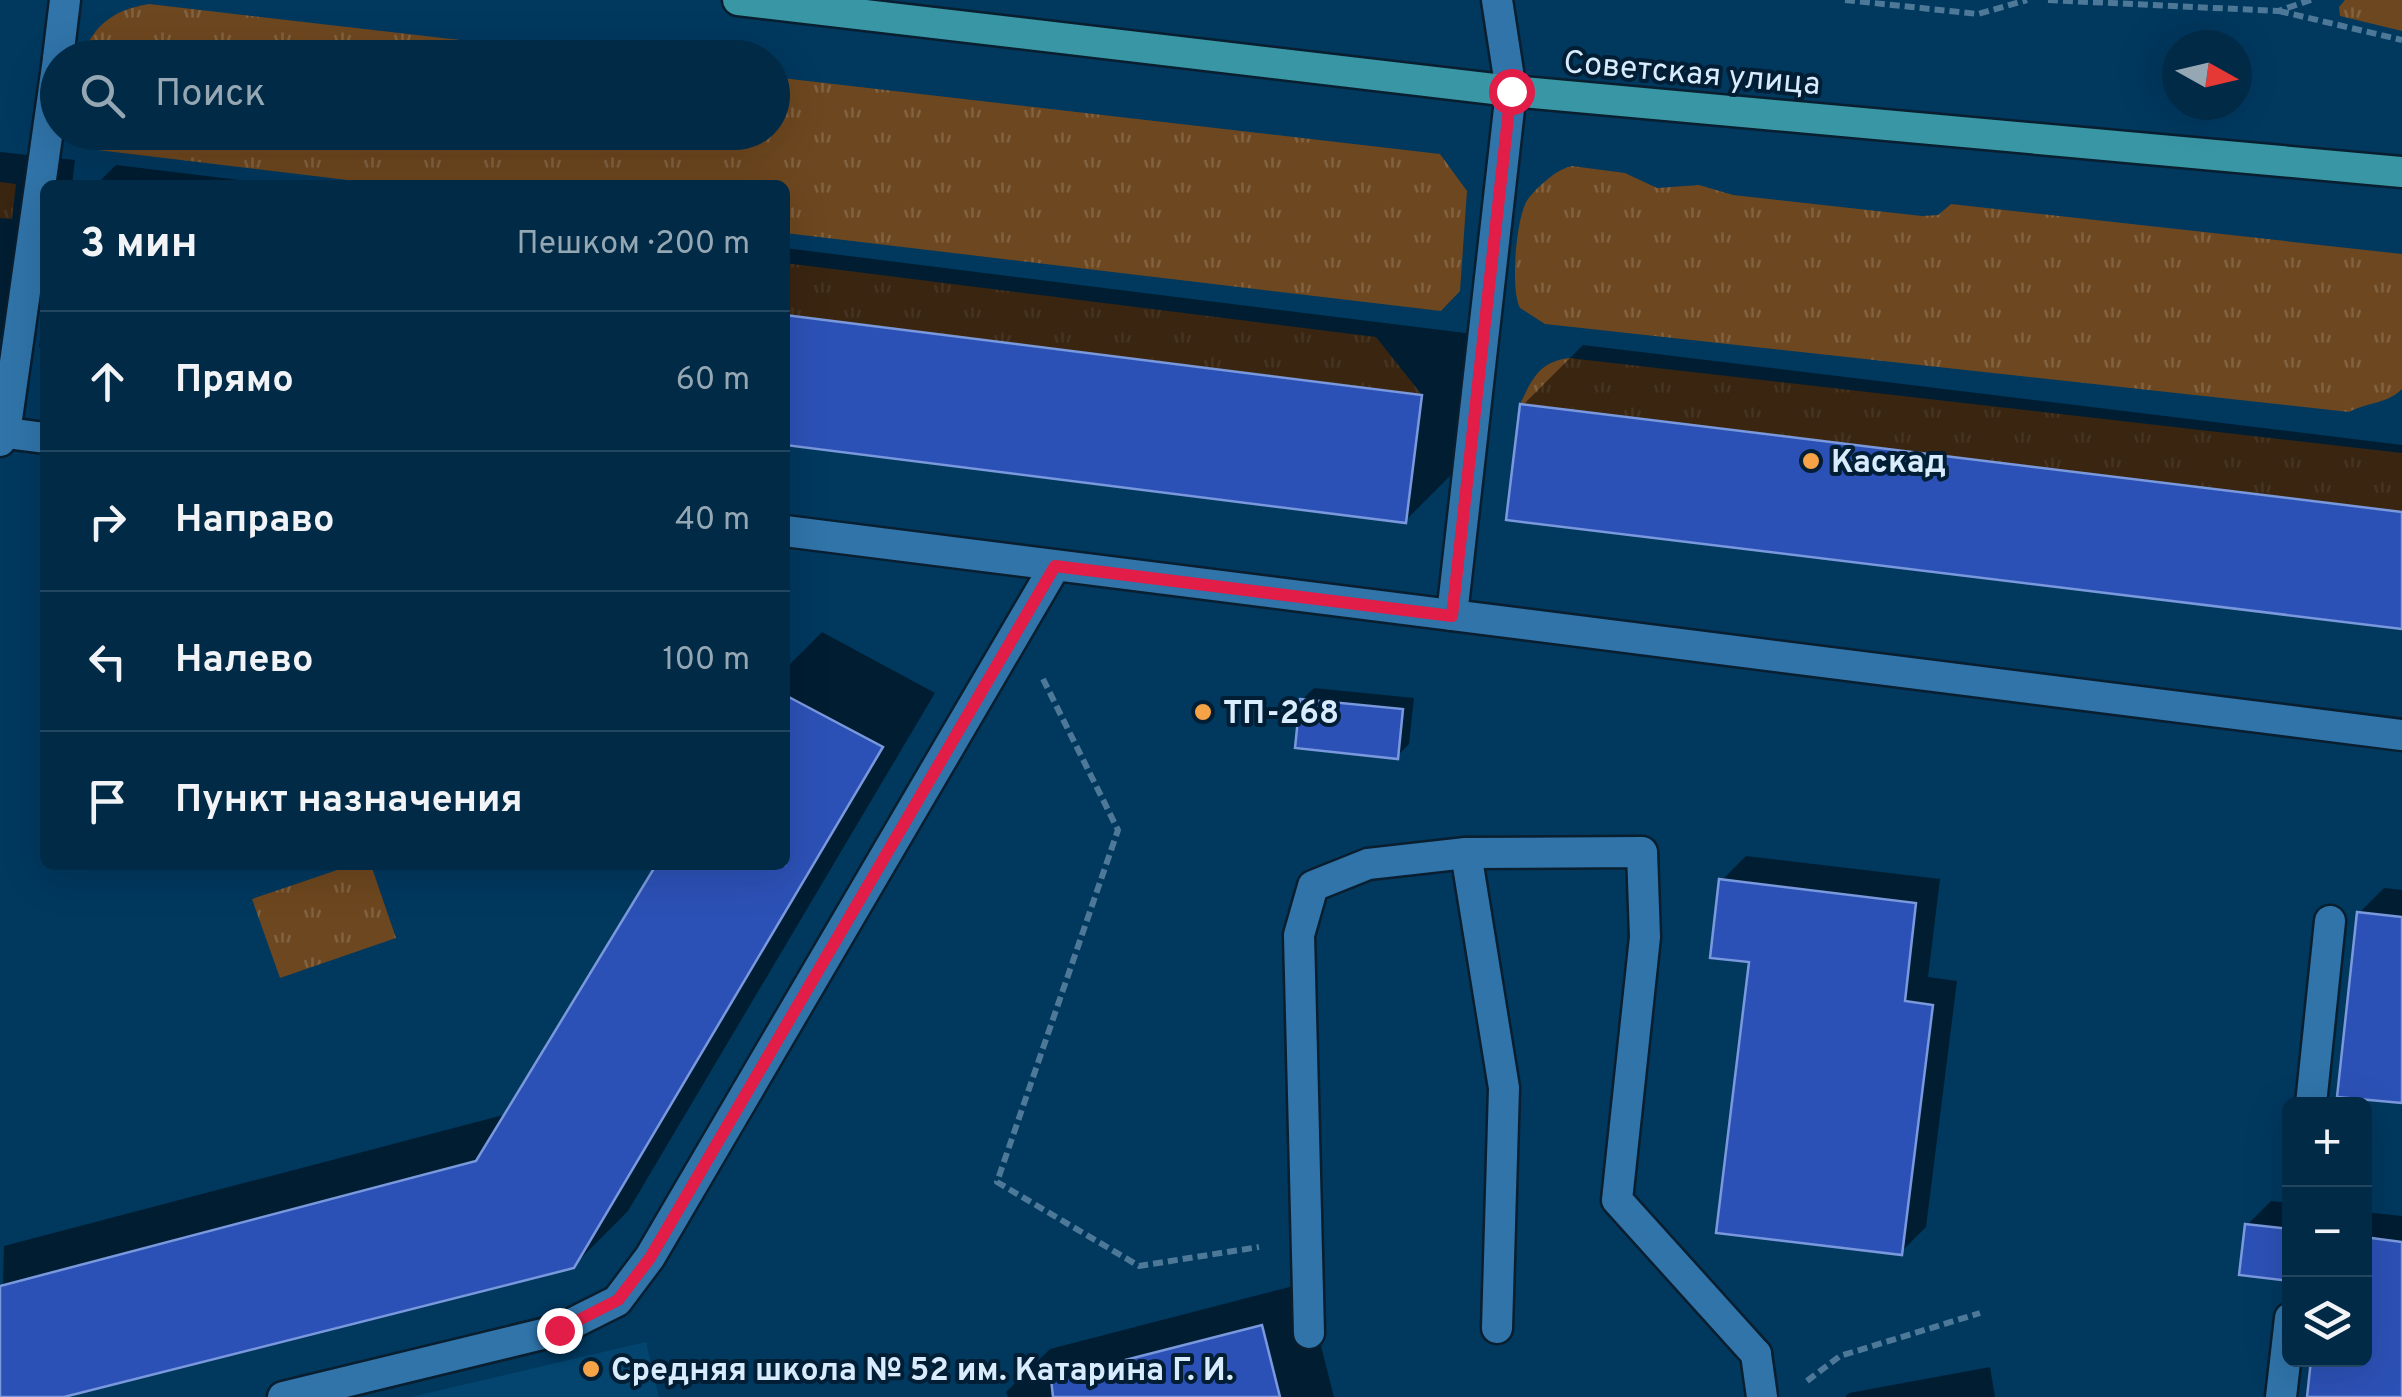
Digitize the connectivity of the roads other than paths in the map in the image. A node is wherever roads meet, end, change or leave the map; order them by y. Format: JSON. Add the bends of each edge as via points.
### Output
{"nodes":[{"id":1,"x":66,"y":0,"type":"edge"},
{"id":2,"x":738,"y":0,"type":"edge"},
{"id":3,"x":1497,"y":0,"type":"edge"},
{"id":4,"x":60,"y":40,"type":"edge"},
{"id":5,"x":1511,"y":91,"type":"junction"},
{"id":6,"x":44,"y":150,"type":"edge"},
{"id":7,"x":2402,"y":172,"type":"edge"},
{"id":8,"x":2,"y":435,"type":"edge"},
{"id":9,"x":40,"y":438,"type":"edge"},
{"id":10,"x":790,"y":533,"type":"edge"},
{"id":11,"x":1055,"y":566,"type":"junction"},
{"id":12,"x":1452,"y":616,"type":"junction"},
{"id":13,"x":2402,"y":735,"type":"edge"},
{"id":14,"x":1466,"y":852,"type":"junction"},
{"id":15,"x":2330,"y":921,"type":"dead end"},
{"id":16,"x":2312,"y":1097,"type":"edge"},
{"id":17,"x":1497,"y":1328,"type":"dead end"},
{"id":18,"x":1309,"y":1332,"type":"dead end"},
{"id":19,"x":2285,"y":1367,"type":"edge"},
{"id":20,"x":283,"y":1397,"type":"edge"},
{"id":21,"x":1762,"y":1397,"type":"edge"},
{"id":22,"x":2282,"y":1397,"type":"edge"}],
"edges":[{"from":1,"to":4,"type":"street"},
{"from":2,"to":5,"type":"main road","name":"Советская улица"},
{"from":3,"to":5,"type":"street"},
{"from":5,"to":7,"type":"main road","name":"Советская улица"},
{"from":5,"to":12,"type":"street"},
{"from":6,"to":8,"type":"street"},
{"from":8,"to":9,"type":"street"},
{"from":10,"to":11,"type":"street"},
{"from":11,"to":12,"type":"street"},
{"from":11,"to":20,"type":"street","via":[[650,1258],[618,1300],[559,1330]]},
{"from":12,"to":13,"type":"street"},
{"from":14,"to":17,"type":"street","via":[[1504,1088]]},
{"from":14,"to":18,"type":"street","via":[[1368,864],[1313,886],[1300,935]]},
{"from":14,"to":21,"type":"street","via":[[1642,852],[1645,937],[1618,1200],[1756,1354]]},
{"from":15,"to":16,"type":"street"},
{"from":19,"to":22,"type":"street"}]}
